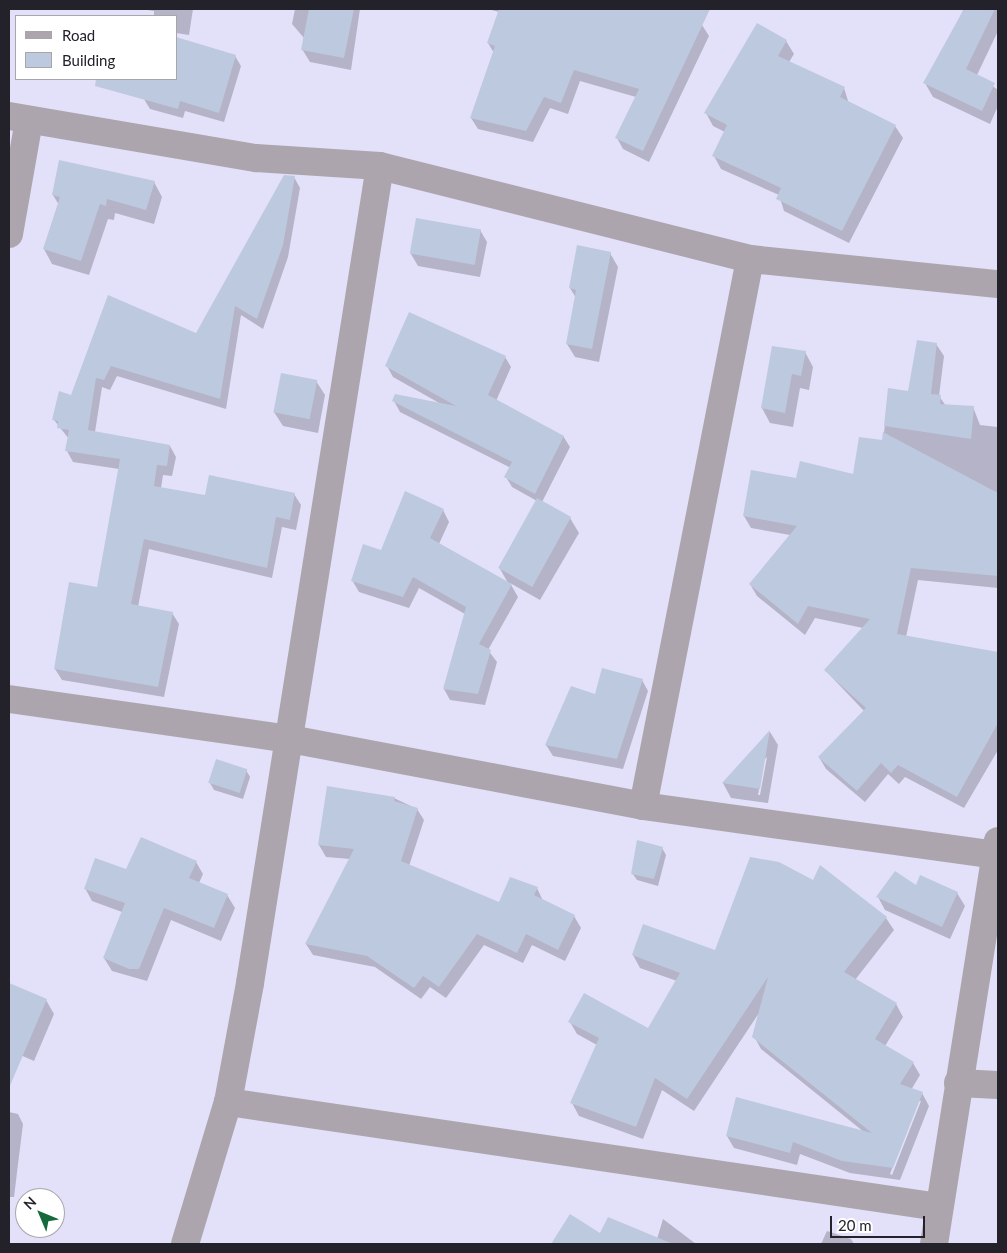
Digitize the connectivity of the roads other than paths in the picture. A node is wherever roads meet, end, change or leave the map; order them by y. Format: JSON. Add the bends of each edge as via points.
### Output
{"nodes":[{"id":1,"x":19,"y":118,"type":"edge"},
{"id":2,"x":380,"y":166,"type":"junction"},
{"id":3,"x":9,"y":234,"type":"edge"},
{"id":4,"x":750,"y":259,"type":"junction"},
{"id":5,"x":998,"y":284,"type":"edge"},
{"id":6,"x":9,"y":699,"type":"edge"},
{"id":7,"x":290,"y":739,"type":"junction"},
{"id":8,"x":643,"y":806,"type":"junction"},
{"id":9,"x":997,"y":850,"type":"edge"},
{"id":10,"x":958,"y":1083,"type":"junction"},
{"id":11,"x":998,"y":1085,"type":"edge"},
{"id":12,"x":228,"y":1102,"type":"junction"},
{"id":13,"x":939,"y":1207,"type":"junction"},
{"id":14,"x":185,"y":1244,"type":"edge"},
{"id":15,"x":934,"y":1244,"type":"edge"}],
"edges":[{"from":1,"to":2,"type":"street","via":[[256,158]]},
{"from":1,"to":3,"type":"street"},
{"from":2,"to":4,"type":"street"},
{"from":2,"to":7,"type":"street"},
{"from":4,"to":5,"type":"street"},
{"from":4,"to":8,"type":"street"},
{"from":6,"to":7,"type":"street"},
{"from":7,"to":8,"type":"street"},
{"from":7,"to":12,"type":"street"},
{"from":8,"to":9,"type":"street"},
{"from":9,"to":10,"type":"street"},
{"from":10,"to":11,"type":"street"},
{"from":10,"to":13,"type":"street"},
{"from":12,"to":13,"type":"street"},
{"from":12,"to":14,"type":"street"},
{"from":13,"to":15,"type":"street"}]}
